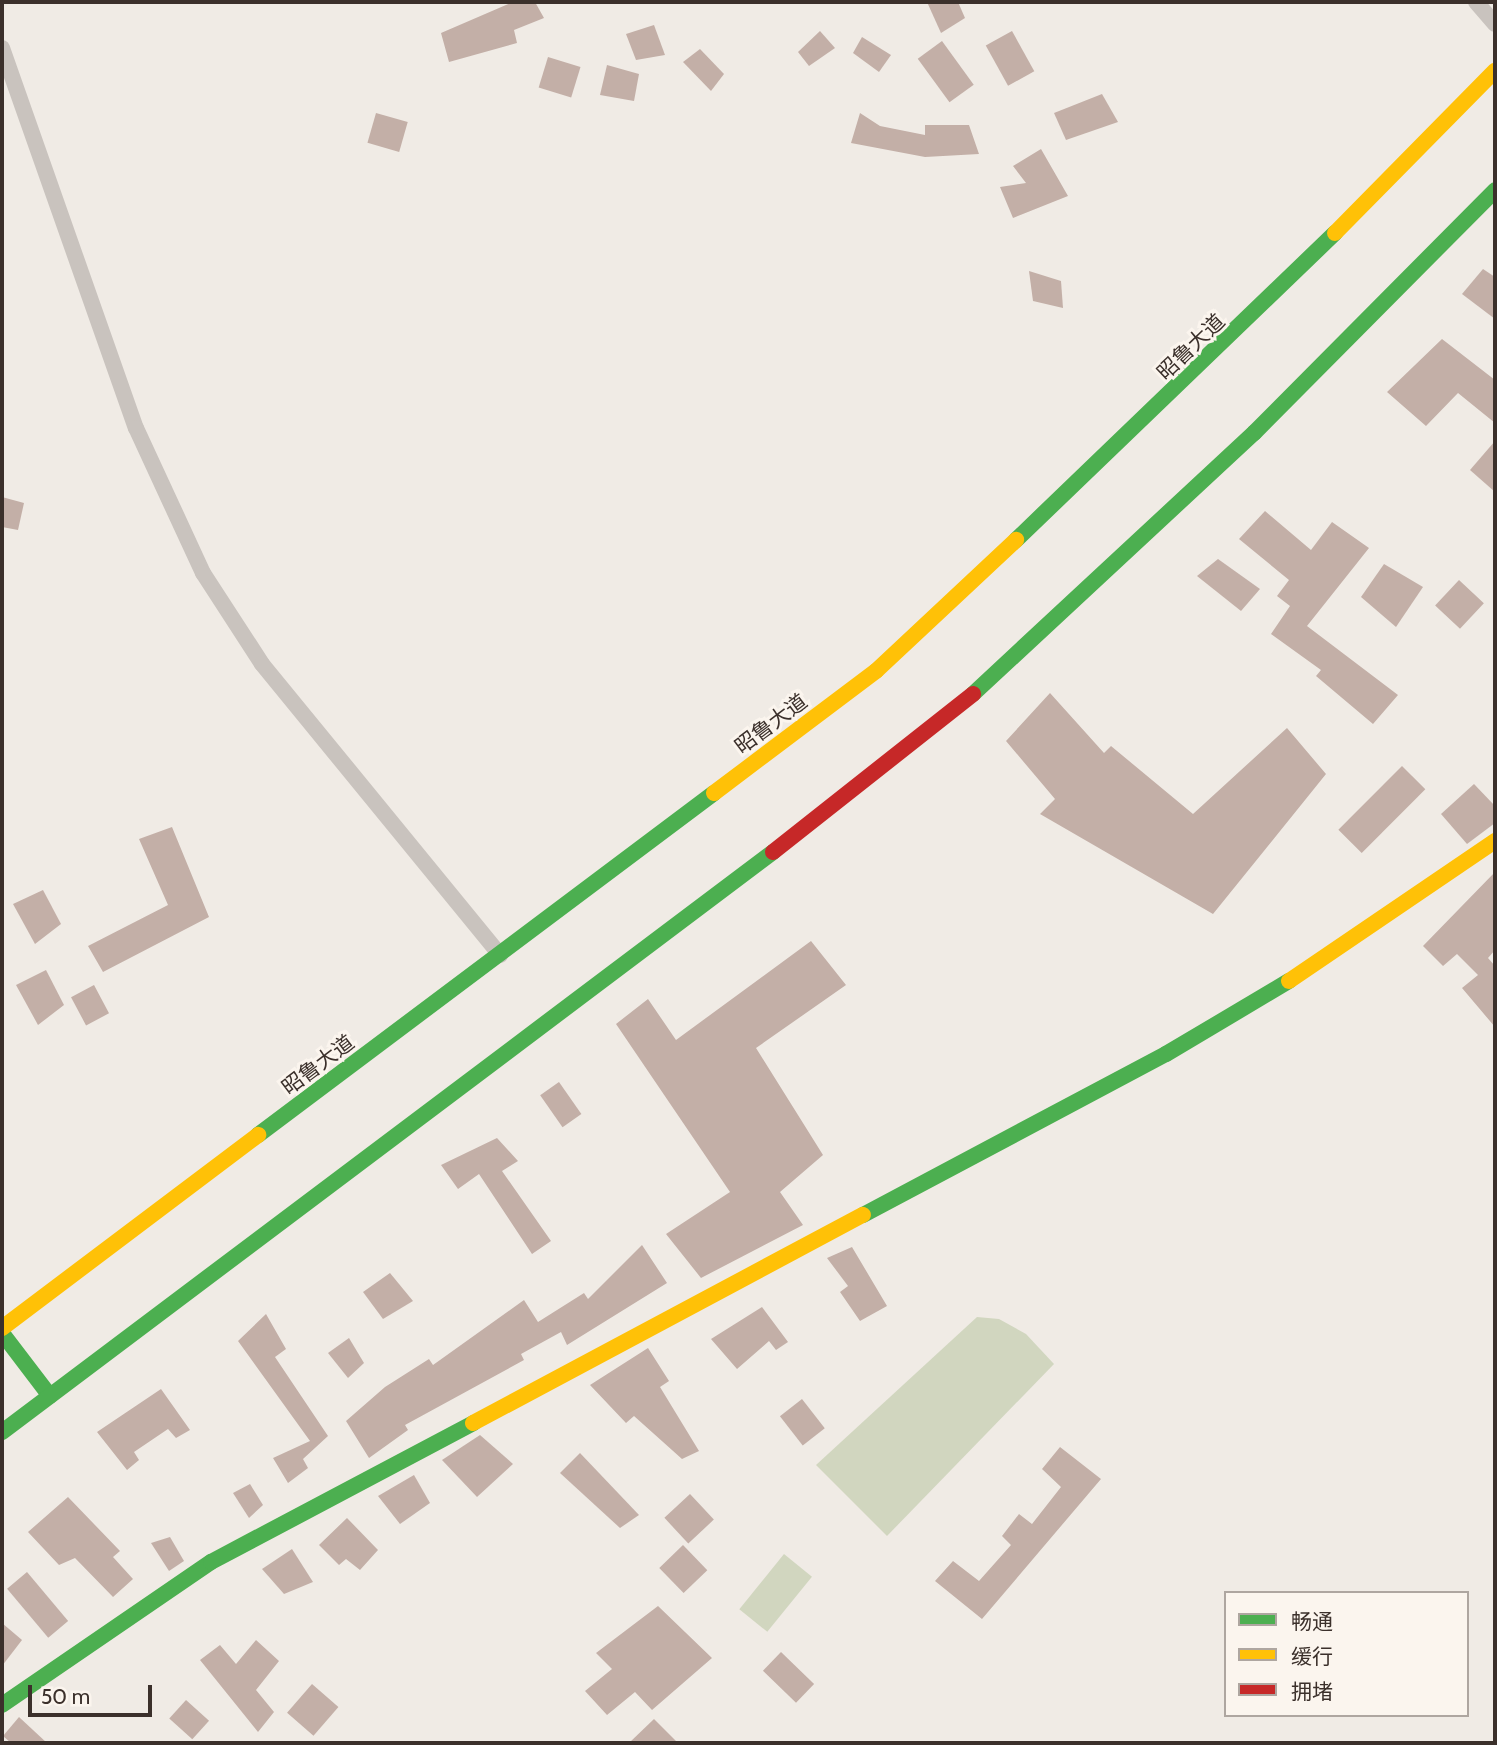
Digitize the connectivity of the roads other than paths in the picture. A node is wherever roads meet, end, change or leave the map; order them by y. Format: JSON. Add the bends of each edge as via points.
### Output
{"nodes":[{"id":1,"x":1476,"y":2,"type":"edge"},
{"id":2,"x":1495,"y":24,"type":"edge"},
{"id":3,"x":2,"y":48,"type":"edge"},
{"id":4,"x":1495,"y":71,"type":"edge"},
{"id":5,"x":1495,"y":190,"type":"edge"},
{"id":6,"x":1495,"y":841,"type":"edge"},
{"id":7,"x":500,"y":955,"type":"junction"},
{"id":8,"x":2,"y":1331,"type":"edge"},
{"id":9,"x":50,"y":1396,"type":"junction"},
{"id":10,"x":2,"y":1433,"type":"edge"},
{"id":11,"x":2,"y":1705,"type":"edge"}],
"edges":[{"from":1,"to":2,"type":"street"},
{"from":3,"to":7,"type":"street","via":[[136,428],[197,564],[262,664]]},
{"from":4,"to":7,"type":"main road","name":"昭鲁大道","via":[[1196,373],[876,671]]},
{"from":5,"to":9,"type":"main road","via":[[1254,433],[930,734]]},
{"from":6,"to":11,"type":"main road","via":[[1353,942],[1166,1054],[211,1562]]},
{"from":7,"to":8,"type":"main road","name":"昭鲁大道"},
{"from":8,"to":9,"type":"main road"},
{"from":9,"to":10,"type":"main road"}]}
